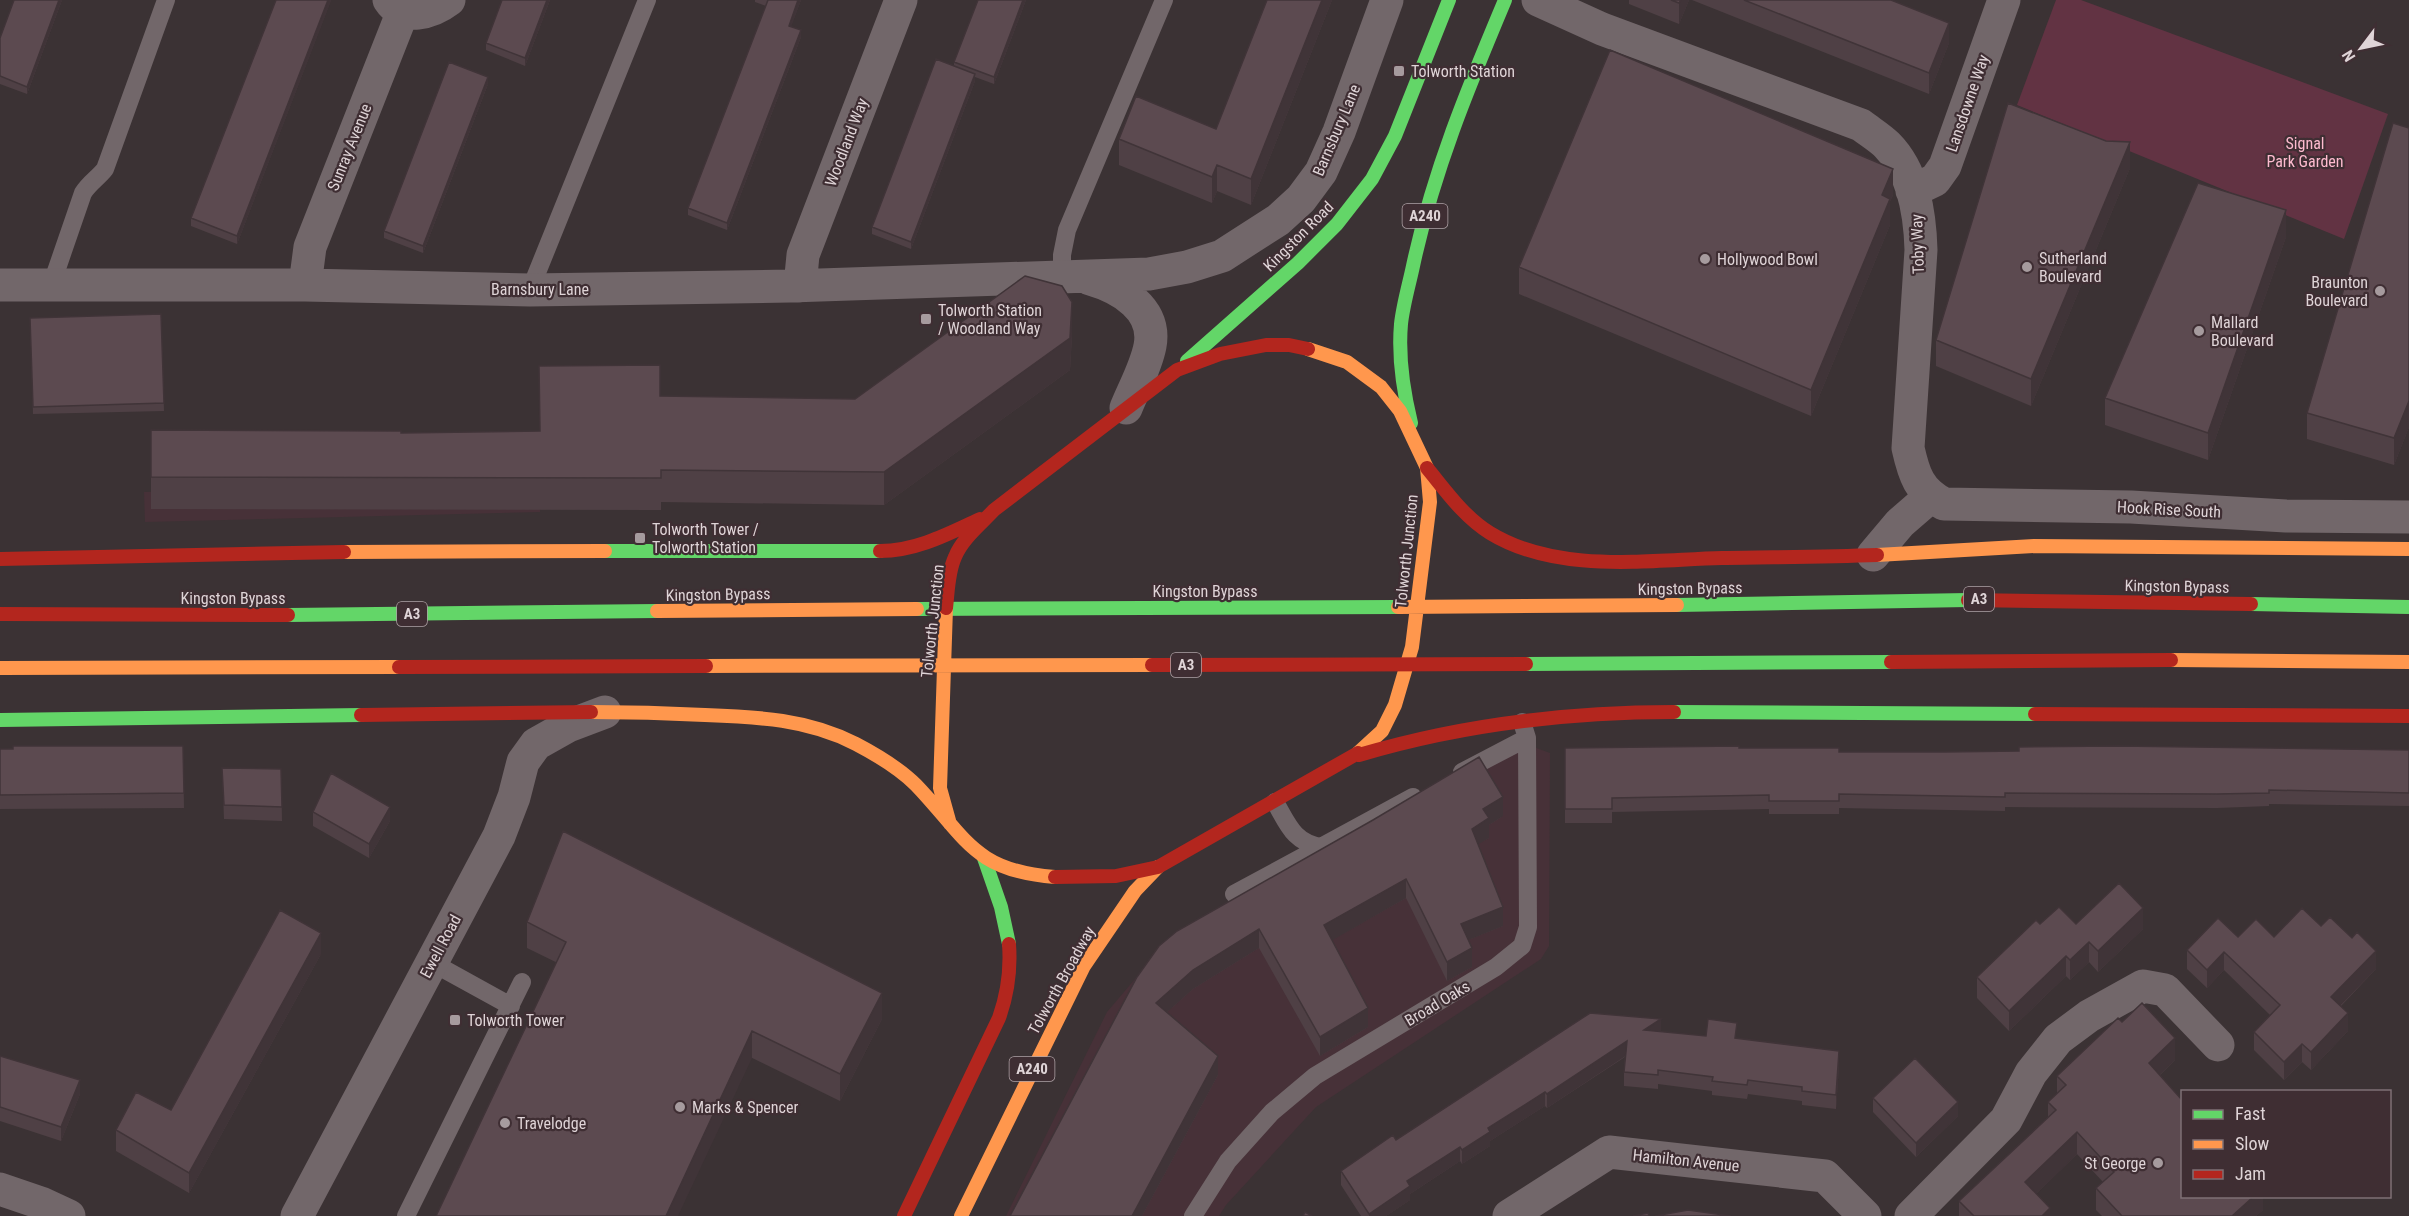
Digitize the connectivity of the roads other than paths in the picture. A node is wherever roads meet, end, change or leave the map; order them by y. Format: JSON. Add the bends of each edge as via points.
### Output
{"nodes":[{"id":1,"x":166,"y":0,"type":"edge"},
{"id":2,"x":449,"y":0,"type":"edge"},
{"id":3,"x":647,"y":0,"type":"edge"},
{"id":4,"x":901,"y":0,"type":"edge"},
{"id":5,"x":1164,"y":0,"type":"edge"},
{"id":6,"x":1388,"y":0,"type":"edge"},
{"id":7,"x":1449,"y":0,"type":"edge"},
{"id":8,"x":1505,"y":0,"type":"edge"},
{"id":9,"x":1538,"y":0,"type":"edge"},
{"id":10,"x":2004,"y":0,"type":"edge"},
{"id":11,"x":396,"y":6,"type":"edge"},
{"id":12,"x":1912,"y":192,"type":"junction"},
{"id":13,"x":1071,"y":277,"type":"junction"},
{"id":14,"x":52,"y":283,"type":"junction"},
{"id":15,"x":0,"y":285,"type":"edge"},
{"id":16,"x":306,"y":285,"type":"junction"},
{"id":17,"x":800,"y":286,"type":"junction"},
{"id":18,"x":530,"y":290,"type":"junction"},
{"id":19,"x":1177,"y":370,"type":"junction"},
{"id":20,"x":1126,"y":408,"type":"junction"},
{"id":21,"x":1416,"y":442,"type":"junction"},
{"id":22,"x":1427,"y":468,"type":"junction"},
{"id":23,"x":1930,"y":497,"type":"junction"},
{"id":24,"x":994,"y":510,"type":"junction"},
{"id":25,"x":2409,"y":517,"type":"edge"},
{"id":26,"x":2409,"y":549,"type":"edge"},
{"id":27,"x":1873,"y":555,"type":"junction"},
{"id":28,"x":0,"y":559,"type":"edge"},
{"id":29,"x":2409,"y":607,"type":"edge"},
{"id":30,"x":0,"y":614,"type":"edge"},
{"id":31,"x":2409,"y":662,"type":"edge"},
{"id":32,"x":0,"y":668,"type":"edge"},
{"id":33,"x":609,"y":710,"type":"junction"},
{"id":34,"x":2409,"y":716,"type":"edge"},
{"id":35,"x":0,"y":720,"type":"edge"},
{"id":36,"x":1525,"y":730,"type":"junction"},
{"id":37,"x":1355,"y":756,"type":"junction"},
{"id":38,"x":1451,"y":777,"type":"edge"},
{"id":39,"x":1431,"y":788,"type":"edge"},
{"id":40,"x":1275,"y":802,"type":"junction"},
{"id":41,"x":950,"y":824,"type":"junction"},
{"id":42,"x":1321,"y":847,"type":"junction"},
{"id":43,"x":984,"y":858,"type":"junction"},
{"id":44,"x":1158,"y":867,"type":"junction"},
{"id":45,"x":1234,"y":894,"type":"dead end"},
{"id":46,"x":431,"y":962,"type":"junction"},
{"id":47,"x":522,"y":982,"type":"dead end"},
{"id":48,"x":511,"y":1006,"type":"junction"},
{"id":49,"x":2218,"y":1045,"type":"dead end"},
{"id":50,"x":0,"y":1189,"type":"edge"},
{"id":51,"x":69,"y":1216,"type":"edge"},
{"id":52,"x":297,"y":1216,"type":"edge"},
{"id":53,"x":406,"y":1216,"type":"edge"},
{"id":54,"x":904,"y":1216,"type":"edge"},
{"id":55,"x":961,"y":1216,"type":"edge"},
{"id":56,"x":1193,"y":1216,"type":"edge"},
{"id":57,"x":1509,"y":1216,"type":"edge"},
{"id":58,"x":1865,"y":1216,"type":"edge"},
{"id":59,"x":1911,"y":1216,"type":"edge"}],
"edges":[{"from":1,"to":14,"type":"lane","via":[[105,169],[83,193]]},
{"from":2,"to":11,"type":"street","name":"Sunray Avenue","via":[[419,14]]},
{"from":3,"to":18,"type":"lane"},
{"from":4,"to":17,"type":"street","name":"Woodland Way","via":[[803,255]]},
{"from":5,"to":13,"type":"lane","via":[[1067,230],[1062,255]]},
{"from":6,"to":13,"type":"street","name":"Barnsbury Lane","via":[[1321,172],[1286,213],[1222,256],[1187,267],[1149,274]]},
{"from":7,"to":19,"type":"main road","name":"Kingston Road","number":"A240","via":[[1395,136],[1372,178],[1337,224],[1298,263]]},
{"from":8,"to":21,"type":"main road","number":"A240","via":[[1454,122],[1420,232],[1401,322],[1404,393]]},
{"from":9,"to":12,"type":"street","name":"Toby Way","via":[[1602,29],[1861,125],[1888,146],[1906,173]]},
{"from":10,"to":12,"type":"street","name":"Lansdowne Way","via":[[1946,166],[1935,180]]},
{"from":11,"to":16,"type":"street","name":"Sunray Avenue","via":[[310,247]]},
{"from":12,"to":23,"type":"street","name":"Toby Way","via":[[1920,221],[1921,250],[1908,448],[1914,474]]},
{"from":13,"to":17,"type":"street","name":"Barnsbury Lane"},
{"from":13,"to":20,"type":"street","name":"Barnsbury Lane","via":[[1123,291],[1146,318],[1150,346]]},
{"from":14,"to":15,"type":"street","name":"Barnsbury Lane"},
{"from":14,"to":16,"type":"street","name":"Barnsbury Lane"},
{"from":16,"to":18,"type":"street","name":"Barnsbury Lane"},
{"from":17,"to":18,"type":"street","name":"Barnsbury Lane"},
{"from":19,"to":20,"type":"main road","name":"Tolworth Junction","number":"A240"},
{"from":19,"to":21,"type":"main road","name":"Tolworth Junction","number":"A240","via":[[1220,354],[1266,345],[1321,352],[1347,362],[1381,387],[1400,411]]},
{"from":20,"to":24,"type":"main road","name":"Tolworth Junction","number":"A240"},
{"from":21,"to":22,"type":"main road","name":"Tolworth Junction","number":"A240"},
{"from":22,"to":27,"type":"main road","via":[[1477,524],[1516,545],[1561,558],[1603,561]]},
{"from":22,"to":37,"type":"main road","name":"Tolworth Junction","number":"A240","via":[[1430,502],[1412,647],[1395,705],[1382,731]]},
{"from":23,"to":25,"type":"street","name":"Hook Rise South","via":[[1944,504]]},
{"from":23,"to":27,"type":"street","via":[[1900,523]]},
{"from":24,"to":28,"type":"main road","via":[[930,542],[891,551],[412,551]]},
{"from":24,"to":41,"type":"main road","name":"Tolworth Junction","number":"A240","via":[[955,556],[949,579],[940,788]]},
{"from":26,"to":27,"type":"main road","via":[[2034,546]]},
{"from":29,"to":30,"type":"main road","name":"Kingston Bypass","number":"A3","via":[[2007,599],[1550,607]]},
{"from":31,"to":32,"type":"main road","number":"A3"},
{"from":33,"to":35,"type":"main road"},
{"from":33,"to":41,"type":"main road","via":[[763,718],[820,727],[859,745],[912,781]]},
{"from":33,"to":46,"type":"street","name":"Ewell Road","via":[[568,726],[537,744],[523,762],[499,836]]},
{"from":34,"to":36,"type":"main road","via":[[1636,712]]},
{"from":36,"to":37,"type":"main road","via":[[1441,732]]},
{"from":36,"to":38,"type":"lane"},
{"from":36,"to":56,"type":"lane","name":"Broad Oaks","via":[[1528,927],[1522,946],[1496,967],[1315,1076],[1272,1112],[1228,1161]]},
{"from":37,"to":40,"type":"main road","name":"Tolworth Junction","number":"A240"},
{"from":39,"to":42,"type":"lane"},
{"from":40,"to":42,"type":"lane","via":[[1294,835]]},
{"from":40,"to":44,"type":"main road","name":"Tolworth Junction","number":"A240"},
{"from":41,"to":43,"type":"main road","name":"Tolworth Junction","number":"A240"},
{"from":42,"to":45,"type":"lane"},
{"from":43,"to":44,"type":"main road","name":"Tolworth Junction","number":"A240","via":[[1054,877],[1103,878]]},
{"from":43,"to":54,"type":"main road","number":"A240","via":[[1007,934],[1008,991],[999,1018]]},
{"from":44,"to":55,"type":"main road","name":"Tolworth Broadway","number":"A240","via":[[1135,891],[1084,966]]},
{"from":46,"to":48,"type":"lane"},
{"from":46,"to":52,"type":"street","name":"Ewell Road"},
{"from":47,"to":48,"type":"lane"},
{"from":48,"to":53,"type":"lane"},
{"from":49,"to":59,"type":"street","via":[[2165,990],[2143,986],[2089,1016],[2058,1040],[2031,1073],[2006,1120]]},
{"from":50,"to":51,"type":"street"},
{"from":57,"to":58,"type":"street","name":"Hamilton Avenue","via":[[1609,1152],[1825,1176]]}]}
